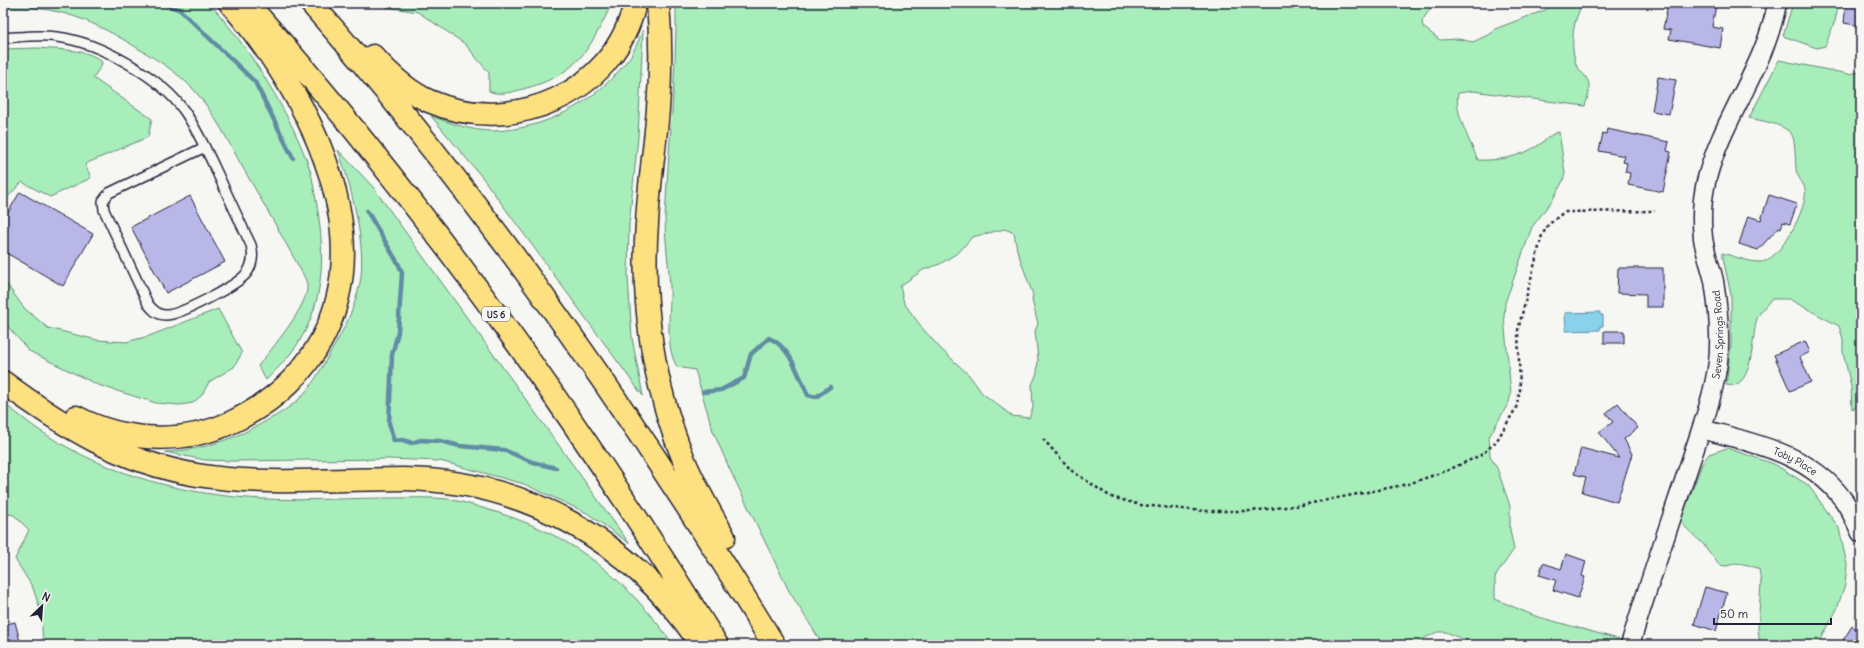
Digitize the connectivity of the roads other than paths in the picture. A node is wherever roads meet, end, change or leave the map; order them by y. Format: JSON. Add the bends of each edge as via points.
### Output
{"nodes":[{"id":1,"x":230,"y":3,"type":"edge"},
{"id":2,"x":247,"y":3,"type":"edge"},
{"id":3,"x":311,"y":3,"type":"edge"},
{"id":4,"x":328,"y":3,"type":"edge"},
{"id":5,"x":635,"y":3,"type":"edge"},
{"id":6,"x":658,"y":3,"type":"edge"},
{"id":7,"x":1778,"y":3,"type":"edge"},
{"id":8,"x":3,"y":38,"type":"edge"},
{"id":9,"x":204,"y":147,"type":"junction"},
{"id":10,"x":3,"y":368,"type":"edge"},
{"id":11,"x":3,"y":382,"type":"edge"},
{"id":12,"x":1702,"y":429,"type":"junction"},
{"id":13,"x":1861,"y":532,"type":"edge"},
{"id":14,"x":702,"y":645,"type":"edge"},
{"id":15,"x":717,"y":645,"type":"edge"},
{"id":16,"x":774,"y":645,"type":"edge"},
{"id":17,"x":779,"y":645,"type":"edge"},
{"id":18,"x":1630,"y":645,"type":"edge"}],
"edges":[{"from":1,"to":10,"type":"highway","via":[[288,82],[316,137],[329,174],[339,217],[343,255],[337,302],[310,360],[290,382],[255,410],[214,429],[171,437],[140,437],[93,425],[52,402]]},
{"from":2,"to":15,"type":"highway","number":"US 6","via":[[341,112],[487,300],[608,473]]},
{"from":3,"to":16,"type":"highway","via":[[433,151],[501,238],[566,328],[668,476]]},
{"from":4,"to":5,"type":"highway","via":[[391,76],[409,89],[444,107],[494,115],[527,110],[562,97],[576,88],[602,66],[612,53],[628,24]]},
{"from":6,"to":17,"type":"highway","via":[[658,108],[649,190],[646,255],[647,307],[654,360],[684,460],[705,504],[746,574]]},
{"from":7,"to":12,"type":"street","name":"Seven Springs Road","via":[[1767,42],[1719,146],[1704,195],[1703,239],[1713,280],[1719,336],[1716,378]]},
{"from":8,"to":9,"type":"lane","via":[[59,37],[86,43],[107,52],[158,84],[174,99],[196,129]]},
{"from":9,"to":9,"type":"lane","via":[[251,245],[253,260],[246,274],[234,284],[176,314],[161,315],[148,304],[102,201],[109,193]]},
{"from":11,"to":14,"type":"highway","via":[[49,415],[92,439],[139,460],[177,471],[238,480],[406,479],[448,482],[489,490],[531,503],[587,531],[625,559],[665,596]]},
{"from":12,"to":13,"type":"street","name":"Toby Place","via":[[1774,450],[1811,467],[1842,498]]},
{"from":12,"to":18,"type":"street","name":"Seven Springs Road"}]}
